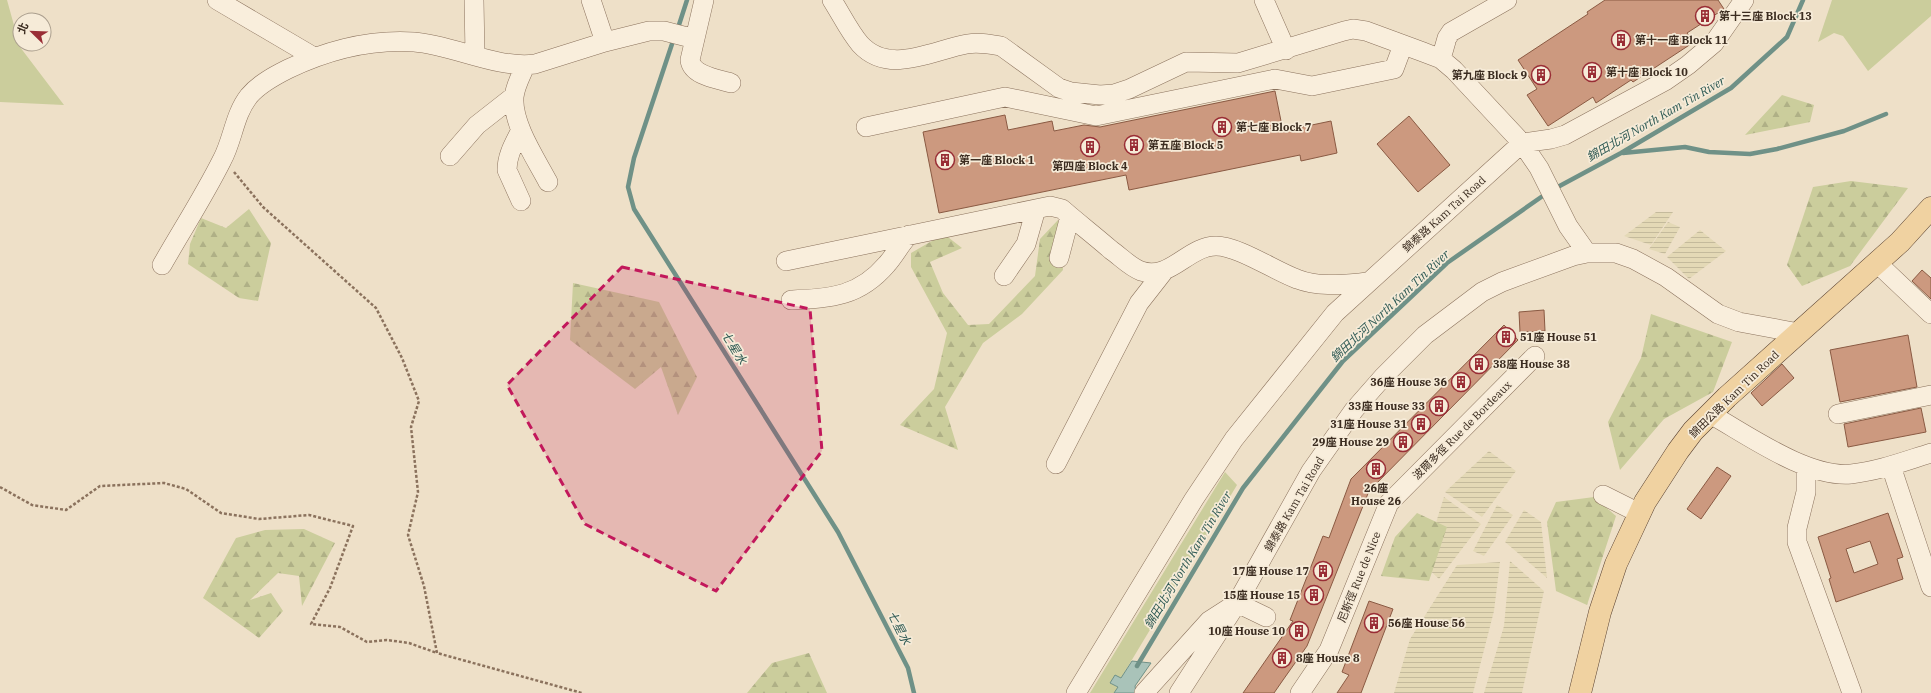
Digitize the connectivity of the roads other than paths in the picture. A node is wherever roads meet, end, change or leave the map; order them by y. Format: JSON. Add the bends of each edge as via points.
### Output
{"nodes":[{"id":1,"x":217,"y":0,"type":"edge"},
{"id":2,"x":474,"y":0,"type":"edge"},
{"id":3,"x":590,"y":0,"type":"edge"},
{"id":4,"x":704,"y":0,"type":"edge"},
{"id":5,"x":832,"y":0,"type":"edge"},
{"id":6,"x":1264,"y":0,"type":"edge"},
{"id":7,"x":1507,"y":0,"type":"edge"},
{"id":8,"x":1744,"y":0,"type":"edge"},
{"id":9,"x":695,"y":38,"type":"junction"},
{"id":10,"x":605,"y":42,"type":"junction"},
{"id":11,"x":1403,"y":45,"type":"junction"},
{"id":12,"x":1286,"y":50,"type":"junction"},
{"id":13,"x":474,"y":55,"type":"junction"},
{"id":14,"x":314,"y":57,"type":"junction"},
{"id":15,"x":1441,"y":59,"type":"junction"},
{"id":16,"x":525,"y":66,"type":"junction"},
{"id":17,"x":731,"y":83,"type":"dead end"},
{"id":18,"x":514,"y":96,"type":"junction"},
{"id":19,"x":866,"y":127,"type":"dead end"},
{"id":20,"x":521,"y":130,"type":"junction"},
{"id":21,"x":1522,"y":143,"type":"junction"},
{"id":22,"x":450,"y":156,"type":"dead end"},
{"id":23,"x":548,"y":182,"type":"dead end"},
{"id":24,"x":521,"y":201,"type":"dead end"},
{"id":25,"x":1931,"y":208,"type":"edge"},
{"id":26,"x":1036,"y":209,"type":"junction"},
{"id":27,"x":1070,"y":216,"type":"junction"},
{"id":28,"x":909,"y":235,"type":"junction"},
{"id":29,"x":1586,"y":253,"type":"junction"},
{"id":30,"x":1059,"y":258,"type":"dead end"},
{"id":31,"x":786,"y":261,"type":"dead end"},
{"id":32,"x":1877,"y":262,"type":"junction"},
{"id":33,"x":162,"y":265,"type":"dead end"},
{"id":34,"x":1164,"y":271,"type":"junction"},
{"id":35,"x":1004,"y":276,"type":"dead end"},
{"id":36,"x":1369,"y":282,"type":"junction"},
{"id":37,"x":790,"y":300,"type":"dead end"},
{"id":38,"x":1931,"y":314,"type":"edge"},
{"id":39,"x":1799,"y":333,"type":"junction"},
{"id":40,"x":1535,"y":356,"type":"dead end"},
{"id":41,"x":1931,"y":395,"type":"edge"},
{"id":42,"x":1710,"y":414,"type":"junction"},
{"id":43,"x":1838,"y":414,"type":"dead end"},
{"id":44,"x":1931,"y":453,"type":"edge"},
{"id":45,"x":1056,"y":464,"type":"dead end"},
{"id":46,"x":1806,"y":466,"type":"junction"},
{"id":47,"x":1891,"y":466,"type":"junction"},
{"id":48,"x":1603,"y":495,"type":"dead end"},
{"id":49,"x":1389,"y":503,"type":"joint"},
{"id":50,"x":1639,"y":513,"type":"junction"},
{"id":51,"x":1931,"y":587,"type":"edge"},
{"id":52,"x":1237,"y":603,"type":"junction"},
{"id":53,"x":1266,"y":617,"type":"dead end"},
{"id":54,"x":1076,"y":693,"type":"edge"},
{"id":55,"x":1144,"y":693,"type":"edge"},
{"id":56,"x":1179,"y":693,"type":"edge"},
{"id":57,"x":1300,"y":693,"type":"edge"},
{"id":58,"x":1580,"y":693,"type":"edge"},
{"id":59,"x":1852,"y":693,"type":"edge"}],
"edges":[{"from":1,"to":14,"type":"street"},
{"from":2,"to":13,"type":"street"},
{"from":3,"to":10,"type":"street"},
{"from":4,"to":9,"type":"street"},
{"from":5,"to":12,"type":"street","via":[[860,44],[872,55],[880,58],[902,60],[967,44],[990,44],[1001,46],[1059,88],[1085,94],[1114,94],[1129,90],[1186,62],[1238,63]]},
{"from":6,"to":12,"type":"street"},
{"from":7,"to":15,"type":"street","via":[[1451,32]]},
{"from":8,"to":21,"type":"street","via":[[1714,43],[1665,81],[1565,135]]},
{"from":9,"to":10,"type":"street","via":[[664,31],[650,31]]},
{"from":9,"to":17,"type":"street","via":[[691,67],[701,74]]},
{"from":10,"to":16,"type":"street"},
{"from":11,"to":12,"type":"street","via":[[1366,31],[1353,29]]},
{"from":11,"to":15,"type":"street"},
{"from":11,"to":19,"type":"street","via":[[1394,69],[1312,86],[1275,79],[1096,116],[1005,97]]},
{"from":13,"to":14,"type":"street","via":[[416,42],[390,41],[342,48]]},
{"from":13,"to":16,"type":"street"},
{"from":14,"to":33,"type":"street","via":[[274,76],[248,97],[237,117],[223,159]]},
{"from":15,"to":21,"type":"street"},
{"from":16,"to":18,"type":"street"},
{"from":18,"to":20,"type":"street"},
{"from":18,"to":22,"type":"street","via":[[477,125]]},
{"from":20,"to":23,"type":"street"},
{"from":20,"to":24,"type":"street","via":[[510,152],[507,165]]},
{"from":21,"to":29,"type":"street","via":[[1539,168],[1568,226]]},
{"from":21,"to":36,"type":"street","name":"錦泰路 Kam Tai Road"},
{"from":25,"to":32,"type":"main road","name":"錦田公路 Kam Tin Road","via":[[1913,229]]},
{"from":26,"to":27,"type":"street","via":[[1057,207]]},
{"from":26,"to":28,"type":"street"},
{"from":26,"to":35,"type":"street","via":[[1026,244]]},
{"from":27,"to":30,"type":"street"},
{"from":27,"to":34,"type":"street","via":[[1133,267],[1148,272]]},
{"from":28,"to":31,"type":"street"},
{"from":28,"to":37,"type":"street","via":[[874,278],[859,288],[830,298]]},
{"from":29,"to":39,"type":"street","name":"錦泰路 Kam Tai Road","via":[[1616,253],[1633,259],[1666,277],[1718,314],[1739,322]]},
{"from":29,"to":52,"type":"street","name":"錦泰路 Kam Tai Road","via":[[1534,269],[1482,292],[1425,335],[1383,377],[1354,410],[1311,470]]},
{"from":32,"to":38,"type":"street"},
{"from":32,"to":39,"type":"main road","name":"錦田公路 Kam Tin Road"},
{"from":34,"to":36,"type":"street","via":[[1201,249],[1216,246],[1233,250],[1298,280],[1327,285]]},
{"from":34,"to":45,"type":"street","via":[[1135,309]]},
{"from":36,"to":54,"type":"street","name":"錦泰路 Kam Tai Road","via":[[1334,314],[1234,439],[1194,499]]},
{"from":39,"to":42,"type":"main road","name":"錦田公路 Kam Tin Road"},
{"from":40,"to":49,"type":"street","name":"波爾多徑 Rue de Bordeaux"},
{"from":41,"to":43,"type":"street"},
{"from":42,"to":46,"type":"street"},
{"from":42,"to":50,"type":"main road","name":"錦田公路 Kam Tin Road","via":[[1678,451]]},
{"from":44,"to":47,"type":"street"},
{"from":46,"to":47,"type":"street","via":[[1836,474],[1852,474]]},
{"from":46,"to":59,"type":"street","via":[[1806,492],[1797,528],[1797,542]]},
{"from":47,"to":51,"type":"street"},
{"from":48,"to":50,"type":"street"},
{"from":49,"to":57,"type":"street","name":"尼斯徑 Rue de Nice","via":[[1328,650]]},
{"from":50,"to":58,"type":"main road","name":"錦田公路 Kam Tin Road","via":[[1608,586]]},
{"from":52,"to":53,"type":"street"},
{"from":52,"to":55,"type":"street","via":[[1209,621]]},
{"from":52,"to":56,"type":"street","name":"錦泰路 Kam Tai Road"}]}
